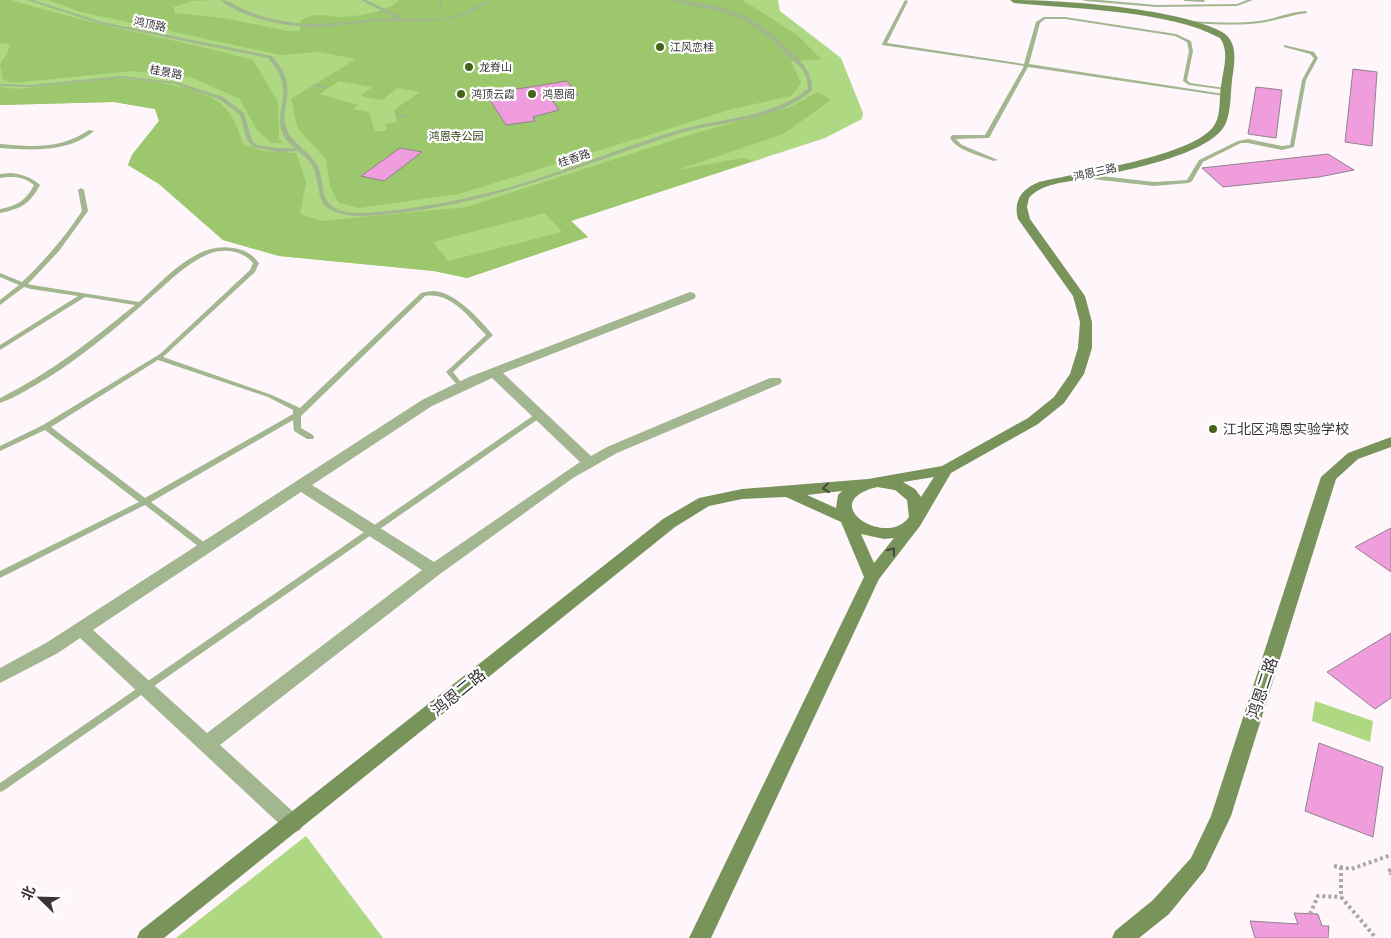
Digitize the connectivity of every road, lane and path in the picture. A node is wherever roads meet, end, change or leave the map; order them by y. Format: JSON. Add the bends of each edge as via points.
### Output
{"nodes":[{"id":1,"x":28,"y":0,"type":"edge"},
{"id":2,"x":222,"y":0,"type":"edge"},
{"id":3,"x":363,"y":0,"type":"edge"},
{"id":4,"x":488,"y":0,"type":"edge"},
{"id":5,"x":670,"y":0,"type":"edge"},
{"id":6,"x":1014,"y":0,"type":"edge"},
{"id":7,"x":1086,"y":0,"type":"edge"},
{"id":8,"x":1185,"y":0,"type":"edge"},
{"id":9,"x":1241,"y":0,"type":"edge"},
{"id":10,"x":1251,"y":0,"type":"edge"},
{"id":11,"x":906,"y":1,"type":"dead end"},
{"id":12,"x":1047,"y":2,"type":"edge"},
{"id":13,"x":1305,"y":12,"type":"dead end"},
{"id":14,"x":396,"y":19,"type":"junction"},
{"id":15,"x":1184,"y":22,"type":"junction"},
{"id":16,"x":1286,"y":46,"type":"dead end"},
{"id":17,"x":270,"y":57,"type":"joint"},
{"id":18,"x":1026,"y":66,"type":"junction"},
{"id":19,"x":0,"y":85,"type":"edge"},
{"id":20,"x":313,"y":85,"type":"dead end"},
{"id":21,"x":328,"y":88,"type":"dead end"},
{"id":22,"x":1224,"y":92,"type":"junction"},
{"id":23,"x":406,"y":115,"type":"dead end"},
{"id":24,"x":396,"y":116,"type":"dead end"},
{"id":25,"x":91,"y":131,"type":"dead end"},
{"id":26,"x":0,"y":146,"type":"edge"},
{"id":27,"x":299,"y":149,"type":"junction"},
{"id":28,"x":995,"y":160,"type":"dead end"},
{"id":29,"x":0,"y":176,"type":"edge"},
{"id":30,"x":1081,"y":176,"type":"junction"},
{"id":31,"x":81,"y":190,"type":"dead end"},
{"id":32,"x":0,"y":211,"type":"edge"},
{"id":33,"x":0,"y":275,"type":"edge"},
{"id":34,"x":25,"y":285,"type":"junction"},
{"id":35,"x":84,"y":295,"type":"junction"},
{"id":36,"x":690,"y":296,"type":"dead end"},
{"id":37,"x":0,"y":303,"type":"edge"},
{"id":38,"x":140,"y":304,"type":"junction"},
{"id":39,"x":0,"y":348,"type":"edge"},
{"id":40,"x":158,"y":358,"type":"junction"},
{"id":41,"x":494,"y":372,"type":"junction"},
{"id":42,"x":775,"y":381,"type":"dead end"},
{"id":43,"x":461,"y":386,"type":"junction"},
{"id":44,"x":0,"y":401,"type":"edge"},
{"id":45,"x":297,"y":415,"type":"junction"},
{"id":46,"x":540,"y":415,"type":"junction"},
{"id":47,"x":46,"y":427,"type":"junction"},
{"id":48,"x":310,"y":437,"type":"dead end"},
{"id":49,"x":1391,"y":442,"type":"edge"},
{"id":50,"x":0,"y":449,"type":"edge"},
{"id":51,"x":590,"y":462,"type":"junction"},
{"id":52,"x":946,"y":470,"type":"junction"},
{"id":53,"x":871,"y":483,"type":"junction"},
{"id":54,"x":301,"y":485,"type":"junction"},
{"id":55,"x":787,"y":492,"type":"junction"},
{"id":56,"x":145,"y":502,"type":"junction"},
{"id":57,"x":919,"y":511,"type":"junction"},
{"id":58,"x":848,"y":519,"type":"junction"},
{"id":59,"x":912,"y":526,"type":"junction"},
{"id":60,"x":373,"y":531,"type":"junction"},
{"id":61,"x":206,"y":548,"type":"junction"},
{"id":62,"x":434,"y":570,"type":"junction"},
{"id":63,"x":0,"y":575,"type":"edge"},
{"id":64,"x":872,"y":577,"type":"junction"},
{"id":65,"x":81,"y":629,"type":"junction"},
{"id":66,"x":0,"y":676,"type":"edge"},
{"id":67,"x":146,"y":688,"type":"junction"},
{"id":68,"x":207,"y":744,"type":"junction"},
{"id":69,"x":0,"y":788,"type":"edge"},
{"id":70,"x":293,"y":824,"type":"junction"},
{"id":71,"x":1391,"y":855,"type":"edge"},
{"id":72,"x":1334,"y":866,"type":"dead end"},
{"id":73,"x":1341,"y":867,"type":"junction"},
{"id":74,"x":1341,"y":897,"type":"junction"},
{"id":75,"x":1310,"y":914,"type":"dead end"},
{"id":76,"x":148,"y":938,"type":"edge"},
{"id":77,"x":700,"y":938,"type":"edge"},
{"id":78,"x":1122,"y":938,"type":"edge"},
{"id":79,"x":1376,"y":938,"type":"edge"}],
"edges":[{"from":1,"to":17,"type":"lane","name":"鸿顶路","via":[[101,23]]},
{"from":2,"to":14,"type":"lane","via":[[254,15],[297,25]]},
{"from":3,"to":14,"type":"lane","via":[[396,16]]},
{"from":4,"to":14,"type":"lane","via":[[471,12],[453,18],[433,21]]},
{"from":5,"to":27,"type":"lane","name":"桂香路","via":[[744,17],[804,68],[811,82],[810,90],[794,103],[678,132],[478,199],[407,210],[353,213],[329,207],[314,163]]},
{"from":6,"to":12,"type":"street","name":"鸿恩三路"},
{"from":7,"to":10,"type":"lane","via":[[1156,6],[1237,4]]},
{"from":8,"to":9,"type":"lane"},
{"from":11,"to":18,"type":"lane","via":[[884,44]]},
{"from":12,"to":15,"type":"street","name":"鸿恩三路"},
{"from":13,"to":15,"type":"lane","via":[[1292,12],[1262,22]]},
{"from":15,"to":22,"type":"street","name":"鸿恩三路","via":[[1206,27],[1223,37],[1230,52]]},
{"from":16,"to":30,"type":"lane","via":[[1312,53],[1316,58],[1304,80],[1292,146],[1282,148],[1240,142],[1201,161],[1189,181],[1171,184]]},
{"from":17,"to":27,"type":"lane","name":"桂香路","via":[[286,82],[283,123],[286,134]]},
{"from":18,"to":22,"type":"lane"},
{"from":18,"to":22,"type":"lane","via":[[1038,22],[1044,18],[1065,18],[1164,33],[1189,41],[1191,50],[1185,80],[1189,84]]},
{"from":18,"to":28,"type":"lane","via":[[988,137],[953,138],[960,146]]},
{"from":19,"to":27,"type":"lane","name":"桂景路","via":[[30,86],[121,76],[176,83],[221,98],[242,114],[255,146]]},
{"from":20,"to":21,"type":"path"},
{"from":22,"to":30,"type":"street","name":"鸿恩三路","via":[[1220,126],[1207,140],[1184,151]]},
{"from":23,"to":24,"type":"path"},
{"from":25,"to":26,"type":"lane","via":[[63,145],[36,148]]},
{"from":29,"to":32,"type":"lane","via":[[27,176],[37,184],[31,198],[12,209]]},
{"from":30,"to":52,"type":"street","name":"鸿恩三路","via":[[1029,190],[1022,198],[1020,209],[1079,296],[1086,322],[1085,348],[1076,374],[1059,400],[1033,421]]},
{"from":31,"to":34,"type":"lane","via":[[85,211],[69,235]]},
{"from":33,"to":34,"type":"lane"},
{"from":34,"to":35,"type":"lane"},
{"from":34,"to":37,"type":"lane"},
{"from":35,"to":38,"type":"lane"},
{"from":35,"to":39,"type":"lane"},
{"from":36,"to":41,"type":"street"},
{"from":38,"to":40,"type":"lane","via":[[188,263],[208,252],[234,249],[251,255],[256,263],[253,271]]},
{"from":38,"to":44,"type":"lane","via":[[89,346]]},
{"from":40,"to":45,"type":"lane","via":[[270,396],[297,409]]},
{"from":40,"to":47,"type":"lane"},
{"from":41,"to":43,"type":"street"},
{"from":41,"to":46,"type":"street"},
{"from":42,"to":51,"type":"street"},
{"from":43,"to":45,"type":"lane","via":[[450,372],[490,335],[450,297],[431,292],[408,306]]},
{"from":43,"to":54,"type":"street","via":[[427,403]]},
{"from":45,"to":48,"type":"lane","via":[[297,429]]},
{"from":45,"to":56,"type":"lane"},
{"from":46,"to":51,"type":"street"},
{"from":46,"to":60,"type":"lane"},
{"from":47,"to":50,"type":"lane"},
{"from":47,"to":56,"type":"lane"},
{"from":49,"to":78,"type":"street","name":"鸿恩二路","via":[[1353,456],[1329,476],[1221,816],[1198,864],[1161,906]]},
{"from":51,"to":62,"type":"street","via":[[568,474]]},
{"from":52,"to":53,"type":"street","name":"鸿恩二路"},
{"from":52,"to":57,"type":"street"},
{"from":53,"to":55,"type":"street","name":"鸿恩二路","one_way":true},
{"from":53,"to":57,"type":"street","via":[[902,488],[912,494]]},
{"from":53,"to":58,"type":"street","via":[[847,492],[842,502]]},
{"from":54,"to":60,"type":"street"},
{"from":54,"to":61,"type":"street"},
{"from":55,"to":58,"type":"street"},
{"from":55,"to":70,"type":"street","name":"鸿恩二路","via":[[742,494],[704,502],[669,523]]},
{"from":56,"to":61,"type":"lane"},
{"from":56,"to":63,"type":"lane"},
{"from":57,"to":59,"type":"street"},
{"from":58,"to":59,"type":"street","via":[[866,531],[879,533],[897,532]]},
{"from":58,"to":64,"type":"street"},
{"from":64,"to":59,"type":"street","one_way":true},
{"from":60,"to":62,"type":"street"},
{"from":60,"to":67,"type":"lane"},
{"from":61,"to":65,"type":"street"},
{"from":62,"to":68,"type":"street"},
{"from":64,"to":77,"type":"street"},
{"from":65,"to":66,"type":"street"},
{"from":65,"to":67,"type":"street"},
{"from":67,"to":68,"type":"street"},
{"from":67,"to":69,"type":"lane"},
{"from":68,"to":70,"type":"street"},
{"from":70,"to":76,"type":"street","name":"鸿恩二路"},
{"from":71,"to":73,"type":"path","via":[[1351,869]]},
{"from":72,"to":73,"type":"path"},
{"from":73,"to":74,"type":"path"},
{"from":74,"to":75,"type":"path","via":[[1318,896]]},
{"from":74,"to":79,"type":"path"}]}
